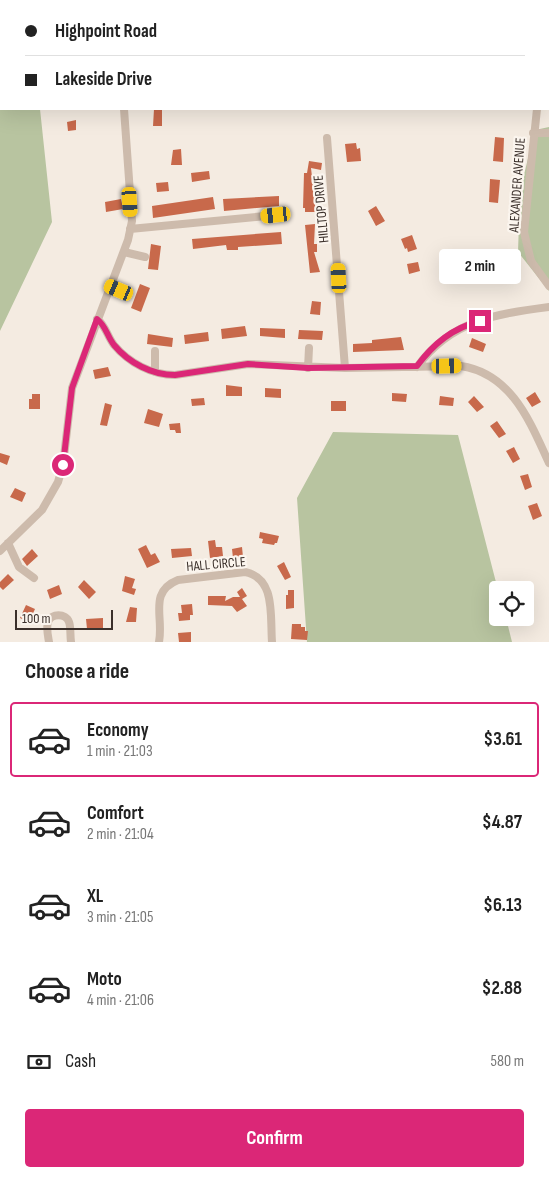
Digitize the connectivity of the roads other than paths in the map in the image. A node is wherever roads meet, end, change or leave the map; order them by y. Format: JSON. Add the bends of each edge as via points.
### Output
{"nodes":[{"id":1,"x":124,"y":110,"type":"edge"},
{"id":2,"x":537,"y":110,"type":"edge"},
{"id":3,"x":549,"y":133,"type":"edge"},
{"id":4,"x":533,"y":134,"type":"junction"},
{"id":5,"x":327,"y":138,"type":"dead end"},
{"id":6,"x":276,"y":215,"type":"dead end"},
{"id":7,"x":130,"y":229,"type":"junction"},
{"id":8,"x":124,"y":252,"type":"junction"},
{"id":9,"x":144,"y":256,"type":"dead end"},
{"id":10,"x":110,"y":286,"type":"junction"},
{"id":11,"x":549,"y":286,"type":"edge"},
{"id":12,"x":128,"y":294,"type":"dead end"},
{"id":13,"x":549,"y":307,"type":"edge"},
{"id":14,"x":97,"y":319,"type":"junction"},
{"id":15,"x":309,"y":348,"type":"dead end"},
{"id":16,"x":155,"y":351,"type":"dead end"},
{"id":17,"x":417,"y":366,"type":"junction"},
{"id":18,"x":308,"y":368,"type":"junction"},
{"id":19,"x":345,"y":368,"type":"junction"},
{"id":20,"x":155,"y":372,"type":"junction"},
{"id":21,"x":549,"y":463,"type":"edge"},
{"id":22,"x":8,"y":543,"type":"junction"},
{"id":23,"x":0,"y":551,"type":"edge"},
{"id":24,"x":34,"y":578,"type":"dead end"},
{"id":25,"x":49,"y":642,"type":"edge"},
{"id":26,"x":71,"y":642,"type":"edge"},
{"id":27,"x":159,"y":642,"type":"edge"},
{"id":28,"x":272,"y":642,"type":"edge"}],
"edges":[{"from":1,"to":7,"type":"street"},
{"from":2,"to":4,"type":"street","name":"ALEXANDER AVENUE"},
{"from":3,"to":4,"type":"street"},
{"from":4,"to":11,"type":"street","name":"ALEXANDER AVENUE","via":[[524,232],[531,261]]},
{"from":5,"to":19,"type":"street","name":"HILLTOP DRIVE"},
{"from":6,"to":7,"type":"street"},
{"from":7,"to":8,"type":"street"},
{"from":8,"to":9,"type":"street"},
{"from":8,"to":10,"type":"street"},
{"from":10,"to":12,"type":"street"},
{"from":10,"to":14,"type":"street"},
{"from":13,"to":17,"type":"street","via":[[466,324],[438,342]]},
{"from":14,"to":20,"type":"street","via":[[126,357]]},
{"from":14,"to":22,"type":"street","via":[[72,388],[58,482],[42,510]]},
{"from":15,"to":18,"type":"street"},
{"from":16,"to":20,"type":"street"},
{"from":17,"to":19,"type":"street"},
{"from":17,"to":21,"type":"street","via":[[462,366],[476,368],[491,376],[518,402]]},
{"from":18,"to":19,"type":"street"},
{"from":18,"to":20,"type":"street","via":[[248,364],[175,375]]},
{"from":22,"to":23,"type":"street"},
{"from":22,"to":24,"type":"street","via":[[19,567]]},
{"from":25,"to":26,"type":"street","via":[[47,624],[57,615],[65,616],[69,622]]},
{"from":27,"to":28,"type":"street","name":"HALL CIRCLE","via":[[159,598],[168,584],[245,572],[256,574],[264,581],[268,592]]}]}
